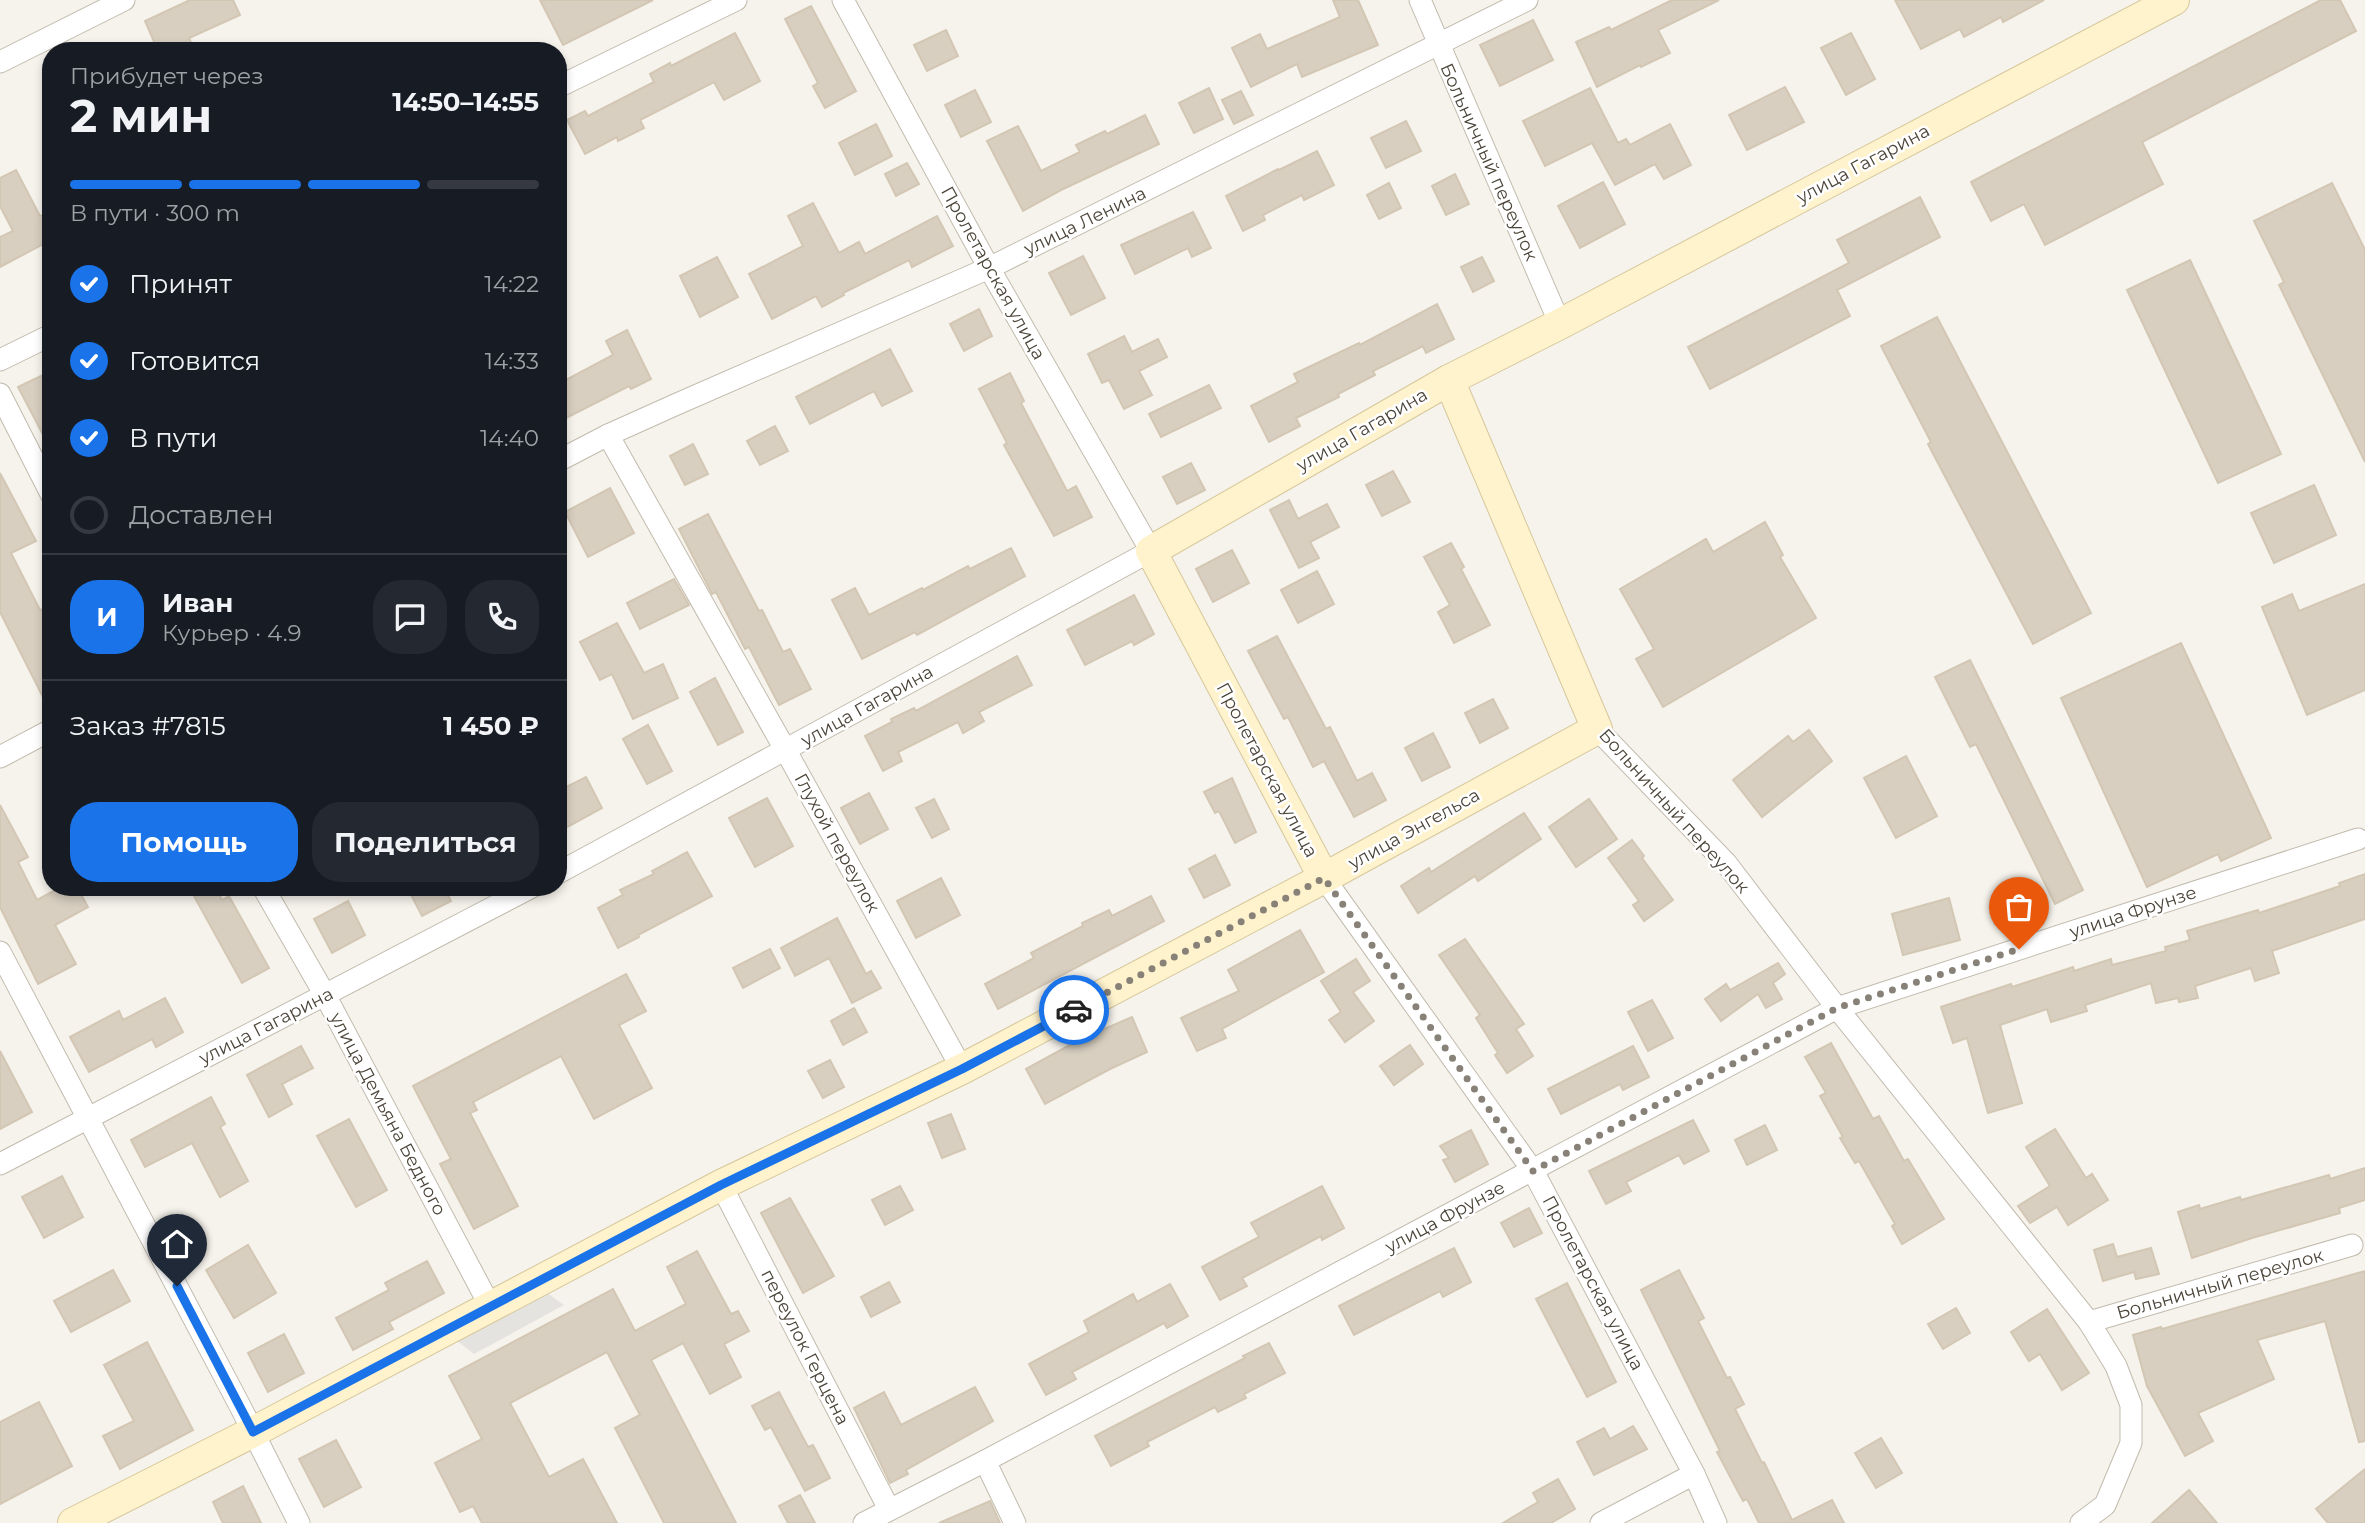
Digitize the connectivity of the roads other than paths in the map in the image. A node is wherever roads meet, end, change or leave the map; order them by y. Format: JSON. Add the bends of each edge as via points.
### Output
{"nodes":[{"id":1,"x":124,"y":0,"type":"edge"},
{"id":2,"x":736,"y":0,"type":"edge"},
{"id":3,"x":843,"y":0,"type":"edge"},
{"id":4,"x":1420,"y":0,"type":"edge"},
{"id":5,"x":1527,"y":0,"type":"edge"},
{"id":6,"x":2174,"y":0,"type":"edge"},
{"id":7,"x":1438,"y":46,"type":"junction"},
{"id":8,"x":0,"y":62,"type":"edge"},
{"id":9,"x":567,"y":83,"type":"edge"},
{"id":10,"x":989,"y":268,"type":"junction"},
{"id":11,"x":1560,"y":324,"type":"junction"},
{"id":12,"x":42,"y":339,"type":"edge"},
{"id":13,"x":0,"y":360,"type":"edge"},
{"id":14,"x":1449,"y":380,"type":"junction"},
{"id":15,"x":0,"y":394,"type":"edge"},
{"id":16,"x":608,"y":435,"type":"junction"},
{"id":17,"x":567,"y":456,"type":"edge"},
{"id":18,"x":42,"y":476,"type":"edge"},
{"id":19,"x":1151,"y":551,"type":"junction"},
{"id":20,"x":1597,"y":729,"type":"junction"},
{"id":21,"x":42,"y":735,"type":"edge"},
{"id":22,"x":786,"y":751,"type":"junction"},
{"id":23,"x":0,"y":757,"type":"edge"},
{"id":24,"x":2358,"y":839,"type":"dead end"},
{"id":25,"x":567,"y":868,"type":"edge"},
{"id":26,"x":1324,"y":878,"type":"junction"},
{"id":27,"x":268,"y":896,"type":"edge"},
{"id":28,"x":515,"y":896,"type":"edge"},
{"id":29,"x":0,"y":952,"type":"edge"},
{"id":30,"x":325,"y":995,"type":"junction"},
{"id":31,"x":1837,"y":1008,"type":"junction"},
{"id":32,"x":962,"y":1069,"type":"junction"},
{"id":33,"x":87,"y":1118,"type":"junction"},
{"id":34,"x":0,"y":1164,"type":"edge"},
{"id":35,"x":1533,"y":1171,"type":"junction"},
{"id":36,"x":721,"y":1185,"type":"junction"},
{"id":37,"x":2352,"y":1245,"type":"dead end"},
{"id":38,"x":490,"y":1306,"type":"junction"},
{"id":39,"x":2089,"y":1322,"type":"junction"},
{"id":40,"x":253,"y":1432,"type":"junction"},
{"id":41,"x":985,"y":1461,"type":"junction"},
{"id":42,"x":1694,"y":1474,"type":"junction"},
{"id":43,"x":888,"y":1509,"type":"junction"},
{"id":44,"x":73,"y":1523,"type":"edge"},
{"id":45,"x":299,"y":1523,"type":"edge"},
{"id":46,"x":864,"y":1523,"type":"edge"},
{"id":47,"x":1015,"y":1523,"type":"edge"},
{"id":48,"x":1601,"y":1523,"type":"edge"},
{"id":49,"x":1716,"y":1523,"type":"edge"},
{"id":50,"x":2081,"y":1523,"type":"edge"}],
"edges":[{"from":1,"to":8,"type":"street"},
{"from":2,"to":9,"type":"street"},
{"from":3,"to":10,"type":"street","name":"Пролетарская улица"},
{"from":4,"to":7,"type":"street","name":"Больничный переулок"},
{"from":5,"to":7,"type":"street","name":"улица Ленина"},
{"from":6,"to":11,"type":"main road","name":"улица Гагарина"},
{"from":7,"to":10,"type":"street","name":"улица Ленина"},
{"from":7,"to":11,"type":"street","name":"Больничный переулок"},
{"from":10,"to":16,"type":"street","name":"улица Ленина"},
{"from":10,"to":19,"type":"street","name":"Пролетарская улица"},
{"from":11,"to":14,"type":"main road","name":"улица Гагарина"},
{"from":12,"to":13,"type":"street"},
{"from":14,"to":19,"type":"main road","name":"улица Гагарина"},
{"from":14,"to":20,"type":"main road","name":"Больничный переулок"},
{"from":15,"to":18,"type":"street"},
{"from":16,"to":17,"type":"street","name":"улица Ленина"},
{"from":16,"to":22,"type":"street","name":"Глухой переулок"},
{"from":19,"to":22,"type":"street","name":"улица Гагарина"},
{"from":19,"to":26,"type":"main road","name":"Пролетарская улица"},
{"from":20,"to":26,"type":"main road","name":"улица Энгельса"},
{"from":20,"to":31,"type":"street","name":"Больничный переулок","via":[[1726,863]]},
{"from":21,"to":23,"type":"street"},
{"from":22,"to":25,"type":"street","name":"улица Гагарина"},
{"from":22,"to":32,"type":"street","name":"Глухой переулок"},
{"from":24,"to":31,"type":"street","name":"улица Фрунзе"},
{"from":26,"to":32,"type":"main road","name":"улица Энгельса"},
{"from":26,"to":35,"type":"street","name":"Пролетарская улица"},
{"from":27,"to":30,"type":"street","name":"улица Демьяна Бедного"},
{"from":28,"to":30,"type":"street","name":"улица Гагарина"},
{"from":29,"to":33,"type":"street"},
{"from":30,"to":33,"type":"street","name":"улица Гагарина"},
{"from":30,"to":38,"type":"street","name":"улица Демьяна Бедного"},
{"from":31,"to":35,"type":"street","name":"улица Фрунзе"},
{"from":31,"to":39,"type":"street","name":"Больничный переулок"},
{"from":32,"to":36,"type":"main road","name":"улица Энгельса"},
{"from":33,"to":34,"type":"street","name":"улица Гагарина"},
{"from":33,"to":40,"type":"street"},
{"from":35,"to":41,"type":"street","name":"улица Фрунзе"},
{"from":35,"to":42,"type":"street","name":"Пролетарская улица"},
{"from":36,"to":38,"type":"main road","name":"улица Энгельса"},
{"from":36,"to":43,"type":"street","name":"переулок Герцена"},
{"from":37,"to":39,"type":"street","name":"Больничный переулок"},
{"from":38,"to":40,"type":"main road","name":"улица Энгельса"},
{"from":39,"to":50,"type":"street","name":"Больничный переулок","via":[[2116,1366],[2131,1405],[2131,1443],[2105,1505]]},
{"from":40,"to":44,"type":"main road","name":"улица Энгельса"},
{"from":40,"to":45,"type":"street"},
{"from":41,"to":43,"type":"street","name":"улица Фрунзе"},
{"from":41,"to":47,"type":"street"},
{"from":42,"to":48,"type":"street"},
{"from":42,"to":49,"type":"street","name":"Пролетарская улица"},
{"from":43,"to":46,"type":"street","name":"улица Фрунзе"}]}
